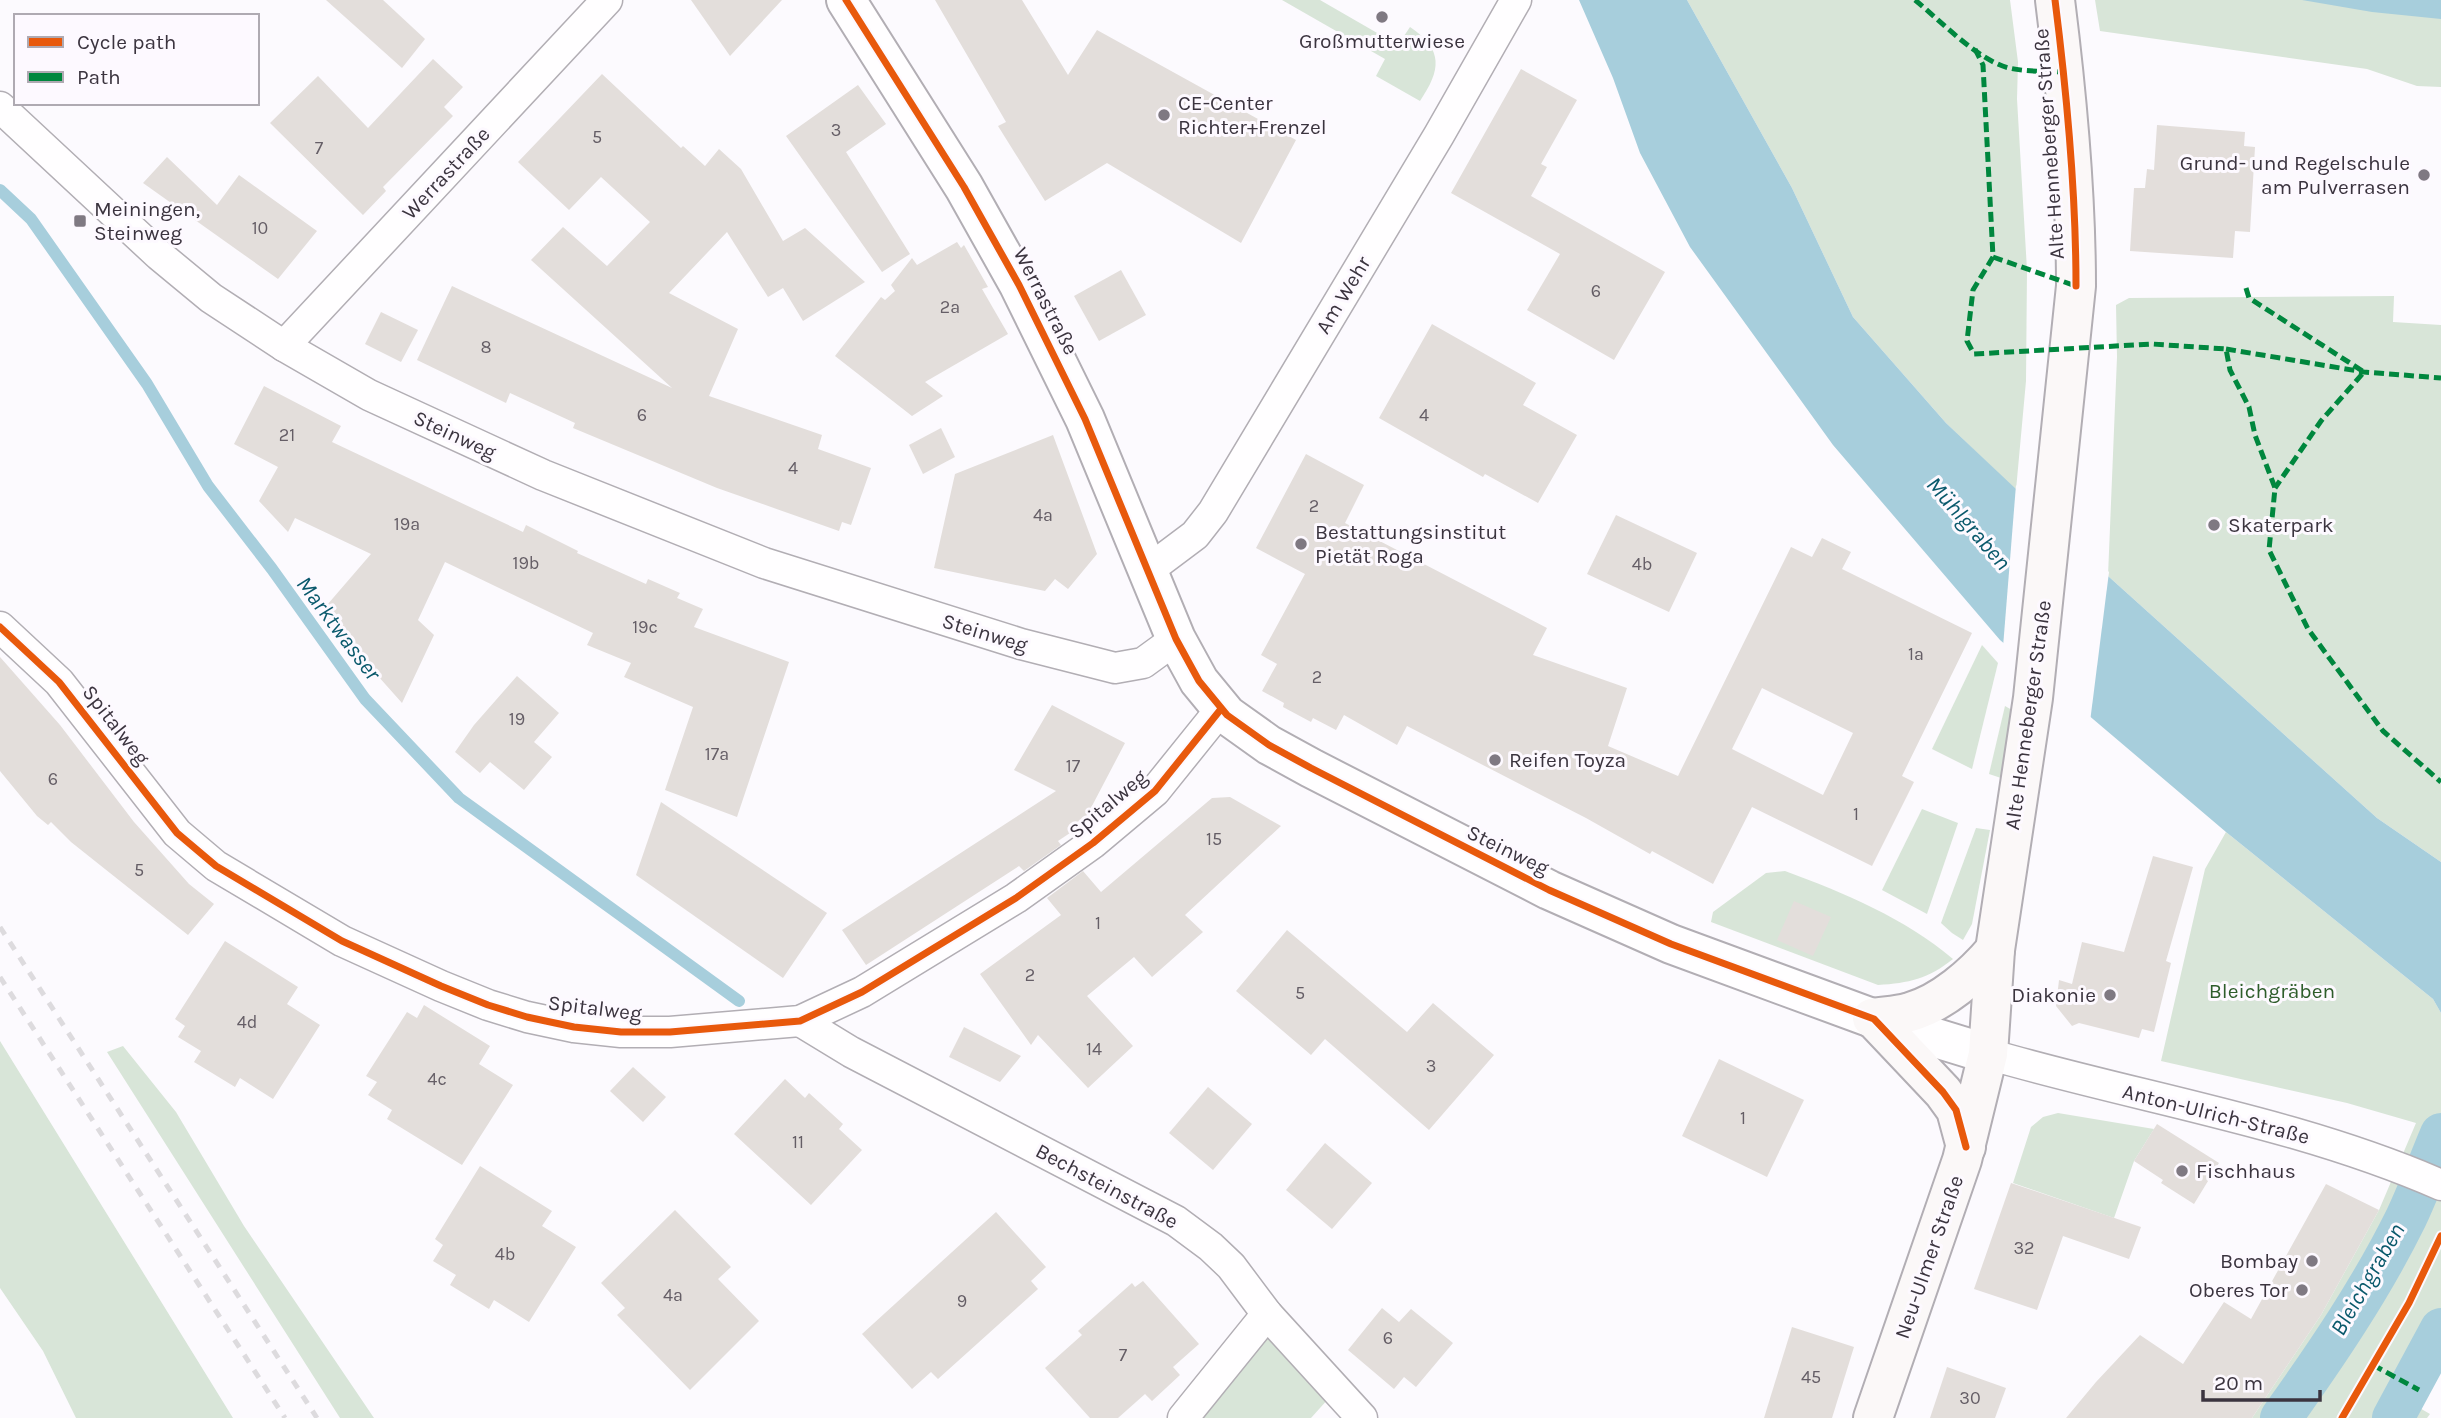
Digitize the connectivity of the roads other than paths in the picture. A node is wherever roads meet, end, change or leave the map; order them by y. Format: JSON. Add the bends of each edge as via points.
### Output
{"nodes":[{"id":1,"x":607,"y":0,"type":"edge"},
{"id":2,"x":846,"y":0,"type":"edge"},
{"id":3,"x":1516,"y":0,"type":"edge"},
{"id":4,"x":2055,"y":0,"type":"edge"},
{"id":5,"x":0,"y":107,"type":"edge"},
{"id":6,"x":285,"y":346,"type":"junction"},
{"id":7,"x":1147,"y":571,"type":"junction"},
{"id":8,"x":0,"y":627,"type":"edge"},
{"id":9,"x":1176,"y":639,"type":"junction"},
{"id":10,"x":1222,"y":709,"type":"junction"},
{"id":11,"x":1995,"y":950,"type":"junction"},
{"id":12,"x":1873,"y":1019,"type":"junction"},
{"id":13,"x":800,"y":1021,"type":"junction"},
{"id":14,"x":1988,"y":1054,"type":"junction"},
{"id":15,"x":1966,"y":1147,"type":"junction"},
{"id":16,"x":2441,"y":1185,"type":"edge"},
{"id":17,"x":1267,"y":1314,"type":"junction"},
{"id":18,"x":1183,"y":1418,"type":"edge"},
{"id":19,"x":1362,"y":1418,"type":"edge"},
{"id":20,"x":1874,"y":1418,"type":"edge"}],
"edges":[{"from":1,"to":6,"type":"street","name":"Werrastraße"},
{"from":2,"to":7,"type":"street","name":"Werrastraße","via":[[964,187],[1019,285],[1085,419]]},
{"from":3,"to":7,"type":"street","name":"Am Wehr","via":[[1213,512],[1195,535]]},
{"from":4,"to":11,"type":"main road","name":"Alte Henneberger Straße","via":[[2071,150],[2076,286],[2033,698]]},
{"from":5,"to":6,"type":"street","name":"Steinweg","via":[[159,255],[211,298]]},
{"from":6,"to":9,"type":"street","name":"Steinweg","via":[[369,395],[531,470],[764,563],[1021,644],[1115,668],[1143,663]]},
{"from":7,"to":9,"type":"street","name":"Werrastraße"},
{"from":8,"to":13,"type":"street","name":"Spitalweg","via":[[59,682],[177,833],[216,866],[342,941],[488,1005],[573,1027],[670,1032]]},
{"from":9,"to":10,"type":"street","name":"Steinweg","via":[[1199,681]]},
{"from":10,"to":12,"type":"street","name":"Steinweg","via":[[1300,762],[1549,890],[1671,944]]},
{"from":10,"to":13,"type":"street","name":"Spitalweg","via":[[1155,790],[1093,843],[937,948],[862,992]]},
{"from":11,"to":12,"type":"main road","via":[[1928,1006]]},
{"from":11,"to":14,"type":"main road","name":"Alte Henneberger Straße"},
{"from":12,"to":14,"type":"street","name":"Steinweg"},
{"from":12,"to":15,"type":"main road","via":[[1949,1101]]},
{"from":13,"to":17,"type":"street","name":"Bechsteinstraße","via":[[1176,1221],[1231,1266]]},
{"from":14,"to":15,"type":"main road","name":"Neu-Ulmer Straße"},
{"from":14,"to":16,"type":"street","name":"Anton-Ulrich-Straße","via":[[2295,1134],[2399,1166]]},
{"from":15,"to":20,"type":"main road","name":"Neu-Ulmer Straße"},
{"from":17,"to":18,"type":"street"},
{"from":17,"to":19,"type":"street","name":"Bechsteinstraße"}]}
